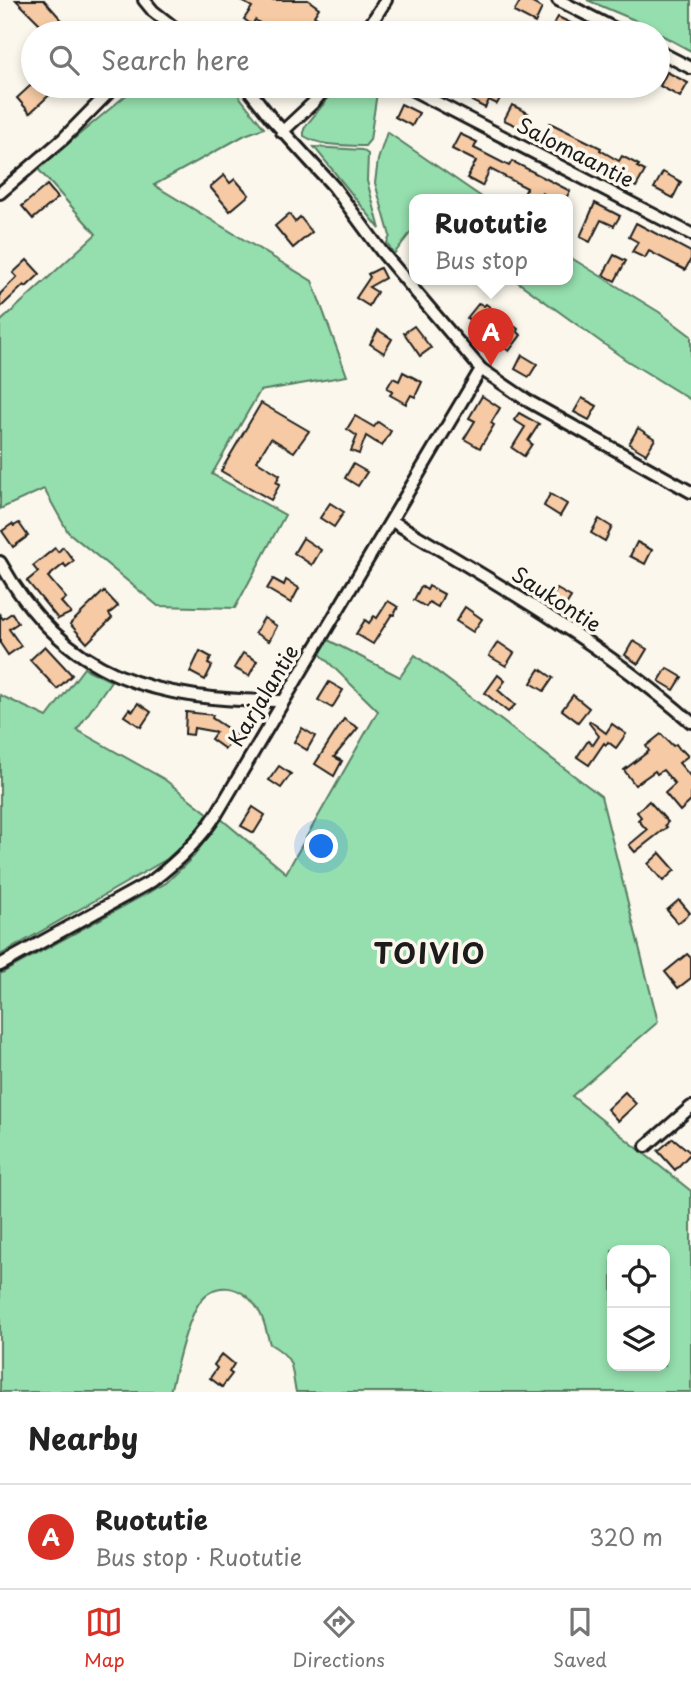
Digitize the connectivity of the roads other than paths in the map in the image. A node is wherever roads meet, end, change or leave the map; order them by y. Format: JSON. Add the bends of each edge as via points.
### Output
{"nodes":[{"id":1,"x":144,"y":0,"type":"edge"},
{"id":2,"x":386,"y":0,"type":"edge"},
{"id":3,"x":558,"y":0,"type":"edge"},
{"id":4,"x":163,"y":21,"type":"edge"},
{"id":5,"x":373,"y":21,"type":"edge"},
{"id":6,"x":599,"y":21,"type":"edge"},
{"id":7,"x":670,"y":57,"type":"edge"},
{"id":8,"x":691,"y":68,"type":"edge"},
{"id":9,"x":103,"y":98,"type":"edge"},
{"id":10,"x":255,"y":98,"type":"edge"},
{"id":11,"x":317,"y":98,"type":"edge"},
{"id":12,"x":428,"y":98,"type":"edge"},
{"id":13,"x":282,"y":132,"type":"junction"},
{"id":14,"x":0,"y":193,"type":"edge"},
{"id":15,"x":691,"y":234,"type":"edge"},
{"id":16,"x":409,"y":284,"type":"edge"},
{"id":17,"x":410,"y":285,"type":"edge"},
{"id":18,"x":481,"y":369,"type":"junction"},
{"id":19,"x":691,"y":492,"type":"edge"},
{"id":20,"x":392,"y":521,"type":"junction"},
{"id":21,"x":0,"y":562,"type":"edge"},
{"id":22,"x":282,"y":701,"type":"junction"},
{"id":23,"x":691,"y":722,"type":"edge"},
{"id":24,"x":0,"y":965,"type":"edge"},
{"id":25,"x":691,"y":1108,"type":"edge"},
{"id":26,"x":646,"y":1146,"type":"dead end"}],
"edges":[{"from":1,"to":4,"type":"street"},
{"from":2,"to":5,"type":"street"},
{"from":3,"to":6,"type":"street"},
{"from":7,"to":8,"type":"street"},
{"from":9,"to":14,"type":"street"},
{"from":10,"to":13,"type":"street"},
{"from":11,"to":13,"type":"street"},
{"from":12,"to":15,"type":"street","name":"Salomaantie"},
{"from":13,"to":16,"type":"street","via":[[334,187]]},
{"from":17,"to":18,"type":"street"},
{"from":18,"to":19,"type":"street","via":[[528,401]]},
{"from":18,"to":20,"type":"street","name":"Karjalantie"},
{"from":20,"to":22,"type":"street","name":"Karjalantie"},
{"from":20,"to":23,"type":"street","name":"Saukontie","via":[[536,608]]},
{"from":21,"to":22,"type":"street","via":[[48,626],[85,660],[159,691],[220,700]]},
{"from":22,"to":24,"type":"street","name":"Karjalantie","via":[[207,828],[180,858],[152,881]]},
{"from":25,"to":26,"type":"street"}]}
